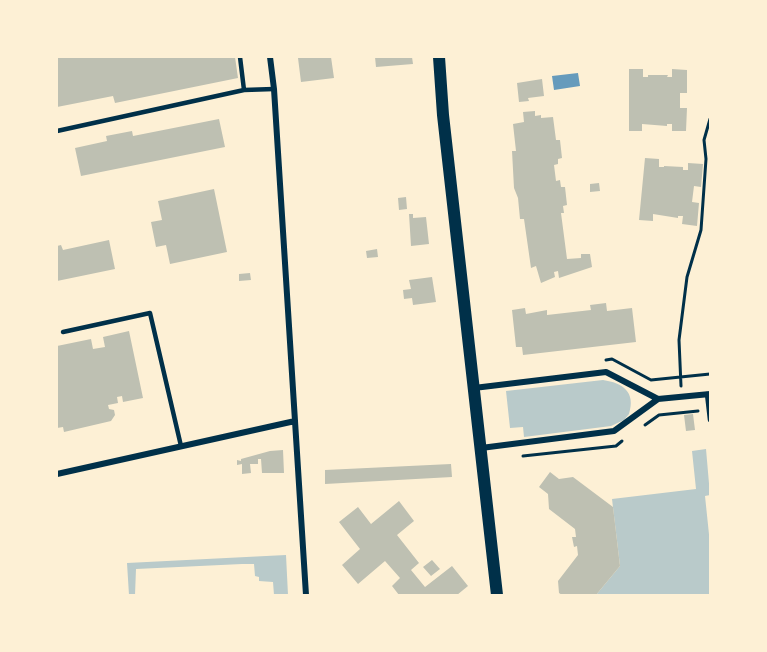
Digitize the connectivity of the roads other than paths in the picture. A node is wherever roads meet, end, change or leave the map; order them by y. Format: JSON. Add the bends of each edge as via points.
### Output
{"nodes":[{"id":1,"x":240,"y":57,"type":"edge"},
{"id":2,"x":270,"y":57,"type":"edge"},
{"id":3,"x":439,"y":57,"type":"edge"},
{"id":4,"x":274,"y":89,"type":"junction"},
{"id":5,"x":244,"y":90,"type":"junction"},
{"id":6,"x":57,"y":131,"type":"edge"},
{"id":7,"x":63,"y":332,"type":"dead end"},
{"id":8,"x":474,"y":388,"type":"junction"},
{"id":9,"x":708,"y":394,"type":"edge"},
{"id":10,"x":658,"y":399,"type":"junction"},
{"id":11,"x":710,"y":420,"type":"edge"},
{"id":12,"x":295,"y":421,"type":"junction"},
{"id":13,"x":180,"y":446,"type":"junction"},
{"id":14,"x":481,"y":448,"type":"junction"},
{"id":15,"x":57,"y":474,"type":"edge"},
{"id":16,"x":306,"y":595,"type":"edge"},
{"id":17,"x":497,"y":595,"type":"edge"}],
"edges":[{"from":1,"to":5,"type":"lane"},
{"from":2,"to":4,"type":"street"},
{"from":3,"to":8,"type":"main road"},
{"from":4,"to":5,"type":"lane"},
{"from":4,"to":12,"type":"street"},
{"from":5,"to":6,"type":"lane"},
{"from":7,"to":13,"type":"lane","via":[[150,313]]},
{"from":8,"to":10,"type":"street","via":[[606,372]]},
{"from":8,"to":14,"type":"main road"},
{"from":9,"to":10,"type":"street"},
{"from":9,"to":11,"type":"lane"},
{"from":10,"to":14,"type":"street","via":[[614,431]]},
{"from":12,"to":13,"type":"street"},
{"from":12,"to":16,"type":"street"},
{"from":13,"to":15,"type":"street"},
{"from":14,"to":17,"type":"main road"}]}
